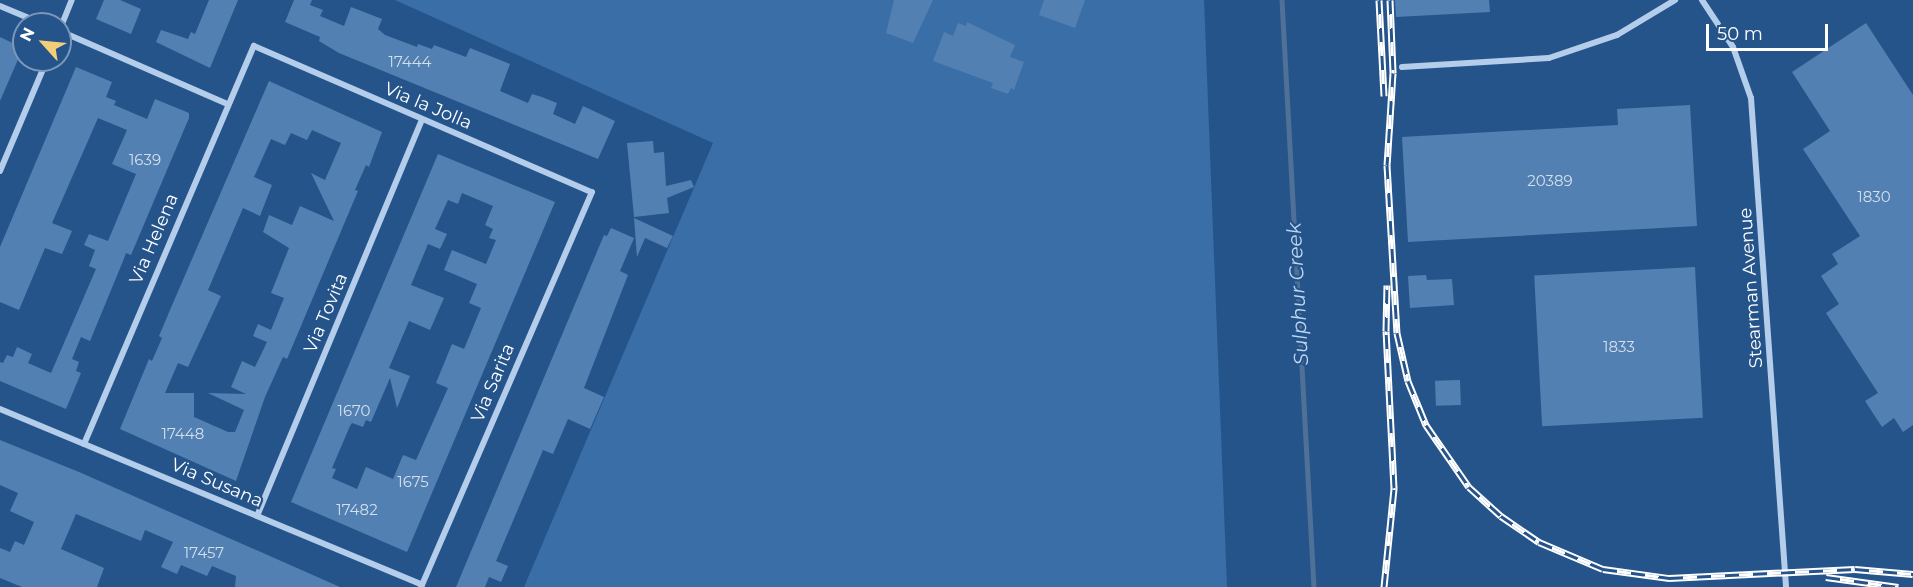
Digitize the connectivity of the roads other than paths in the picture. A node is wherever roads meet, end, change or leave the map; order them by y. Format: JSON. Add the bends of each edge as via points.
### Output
{"nodes":[{"id":1,"x":1675,"y":0,"type":"edge"},
{"id":2,"x":1702,"y":0,"type":"edge"},
{"id":3,"x":0,"y":6,"type":"edge"},
{"id":4,"x":14,"y":12,"type":"edge"},
{"id":5,"x":72,"y":35,"type":"edge"},
{"id":6,"x":254,"y":46,"type":"joint"},
{"id":7,"x":1402,"y":67,"type":"dead end"},
{"id":8,"x":42,"y":72,"type":"edge"},
{"id":9,"x":227,"y":104,"type":"junction"},
{"id":10,"x":422,"y":120,"type":"junction"},
{"id":11,"x":0,"y":171,"type":"edge"},
{"id":12,"x":592,"y":192,"type":"joint"},
{"id":13,"x":0,"y":409,"type":"edge"},
{"id":14,"x":84,"y":444,"type":"junction"},
{"id":15,"x":257,"y":516,"type":"junction"},
{"id":16,"x":422,"y":586,"type":"edge"},
{"id":17,"x":1786,"y":587,"type":"edge"}],
"edges":[{"from":1,"to":7,"type":"street","via":[[1617,35],[1549,58]]},
{"from":2,"to":17,"type":"street","name":"Stearman Avenue","via":[[1733,47],[1752,98]]},
{"from":3,"to":4,"type":"street"},
{"from":5,"to":9,"type":"street"},
{"from":6,"to":9,"type":"street","name":"Via Helena"},
{"from":6,"to":10,"type":"street","name":"Via la Jolla"},
{"from":8,"to":11,"type":"street"},
{"from":9,"to":14,"type":"street","name":"Via Helena"},
{"from":10,"to":12,"type":"street","name":"Via la Jolla"},
{"from":10,"to":15,"type":"street","name":"Via Tovita"},
{"from":12,"to":16,"type":"street","name":"Via Sarita"},
{"from":13,"to":14,"type":"street","name":"Via Susana"},
{"from":14,"to":15,"type":"street","name":"Via Susana"},
{"from":15,"to":16,"type":"street","name":"Via Susana"}]}
